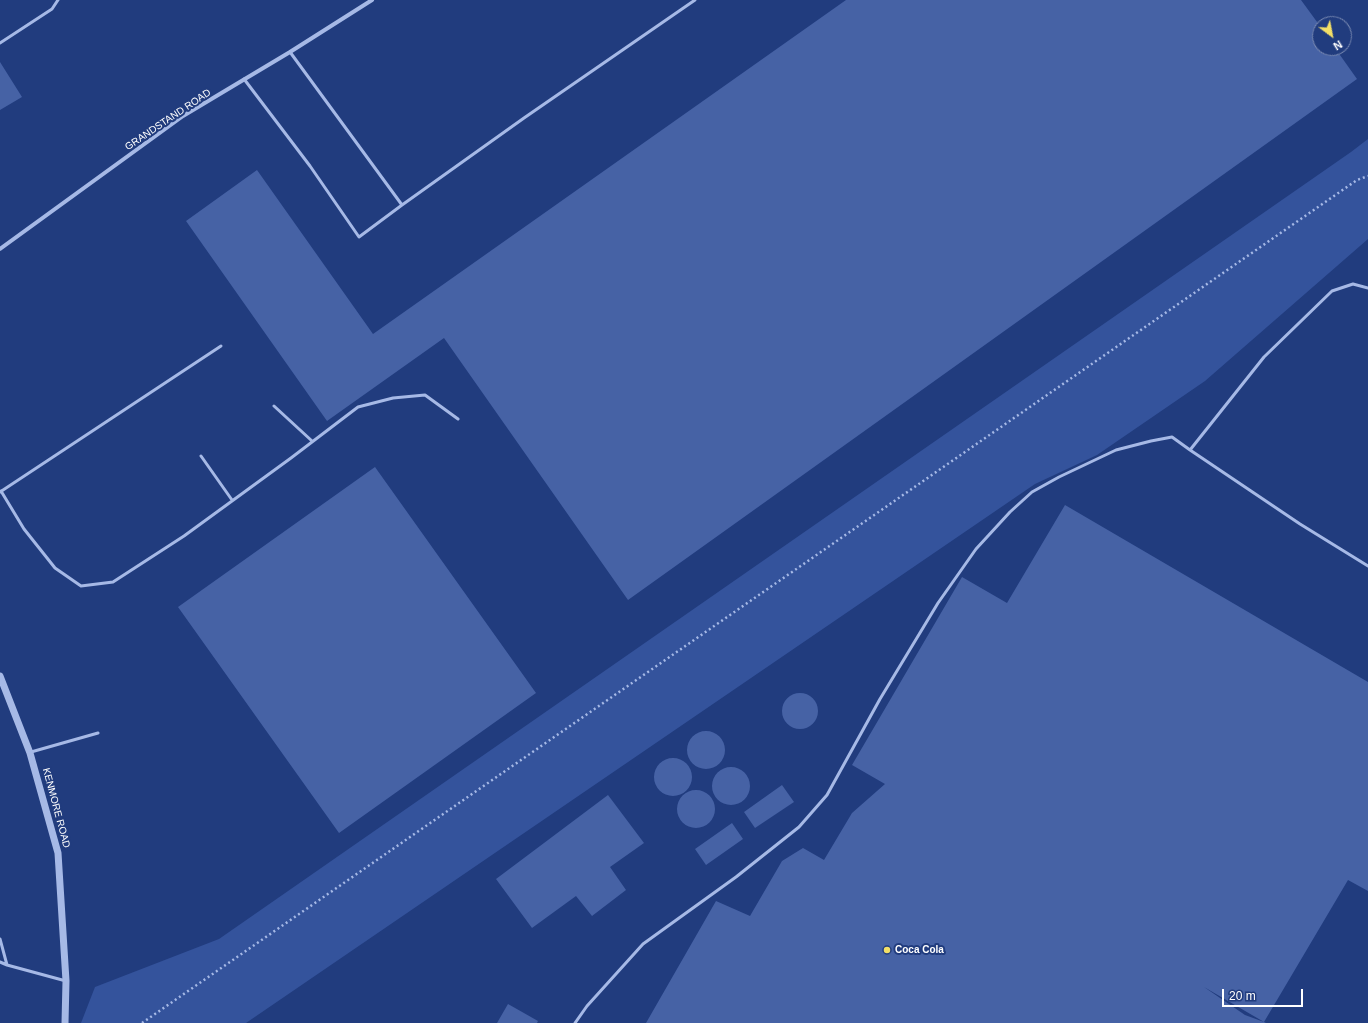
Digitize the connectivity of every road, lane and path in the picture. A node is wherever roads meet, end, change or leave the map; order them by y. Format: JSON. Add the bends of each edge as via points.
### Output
{"nodes":[{"id":1,"x":58,"y":0,"type":"edge"},
{"id":2,"x":372,"y":0,"type":"edge"},
{"id":3,"x":695,"y":0,"type":"edge"},
{"id":4,"x":0,"y":43,"type":"edge"},
{"id":5,"x":290,"y":52,"type":"junction"},
{"id":6,"x":244,"y":79,"type":"junction"},
{"id":7,"x":1368,"y":176,"type":"edge"},
{"id":8,"x":402,"y":205,"type":"junction"},
{"id":9,"x":0,"y":249,"type":"edge"},
{"id":10,"x":1368,"y":288,"type":"edge"},
{"id":11,"x":221,"y":346,"type":"dead end"},
{"id":12,"x":274,"y":406,"type":"dead end"},
{"id":13,"x":458,"y":419,"type":"dead end"},
{"id":14,"x":312,"y":441,"type":"junction"},
{"id":15,"x":1190,"y":450,"type":"junction"},
{"id":16,"x":201,"y":456,"type":"dead end"},
{"id":17,"x":1,"y":492,"type":"edge"},
{"id":18,"x":232,"y":500,"type":"junction"},
{"id":19,"x":1368,"y":566,"type":"edge"},
{"id":20,"x":0,"y":676,"type":"edge"},
{"id":21,"x":98,"y":733,"type":"dead end"},
{"id":22,"x":30,"y":753,"type":"junction"},
{"id":23,"x":0,"y":939,"type":"edge"},
{"id":24,"x":0,"y":962,"type":"edge"},
{"id":25,"x":6,"y":965,"type":"junction"},
{"id":26,"x":66,"y":981,"type":"junction"},
{"id":27,"x":65,"y":1023,"type":"edge"},
{"id":28,"x":142,"y":1023,"type":"edge"},
{"id":29,"x":575,"y":1023,"type":"edge"}],
"edges":[{"from":1,"to":4,"type":"lane","via":[[52,9]]},
{"from":2,"to":5,"type":"street","name":"GRANDSTAND ROAD"},
{"from":3,"to":8,"type":"lane"},
{"from":5,"to":6,"type":"street","name":"GRANDSTAND ROAD"},
{"from":5,"to":8,"type":"lane"},
{"from":6,"to":8,"type":"lane","via":[[310,166],[359,237]]},
{"from":6,"to":9,"type":"street","name":"GRANDSTAND ROAD","via":[[183,116]]},
{"from":7,"to":28,"type":"path","via":[[1357,180]]},
{"from":10,"to":15,"type":"lane","via":[[1353,284],[1332,291],[1264,357]]},
{"from":11,"to":17,"type":"lane"},
{"from":12,"to":14,"type":"lane"},
{"from":13,"to":14,"type":"lane","via":[[426,395],[393,398],[358,406]]},
{"from":14,"to":18,"type":"lane"},
{"from":15,"to":19,"type":"lane"},
{"from":15,"to":29,"type":"lane","via":[[1172,437],[1116,450],[1032,492],[1010,512],[976,549],[938,603],[880,699],[827,795],[799,827],[736,877],[643,944]]},
{"from":16,"to":18,"type":"lane"},
{"from":17,"to":18,"type":"lane","via":[[24,529],[55,568],[81,586],[113,582],[184,536]]},
{"from":20,"to":22,"type":"street","name":"KENMORE ROAD"},
{"from":21,"to":22,"type":"lane"},
{"from":22,"to":26,"type":"street","name":"KENMORE ROAD","via":[[58,853]]},
{"from":23,"to":25,"type":"lane"},
{"from":24,"to":25,"type":"lane"},
{"from":25,"to":26,"type":"lane"},
{"from":26,"to":27,"type":"street","name":"KENMORE ROAD"}]}
